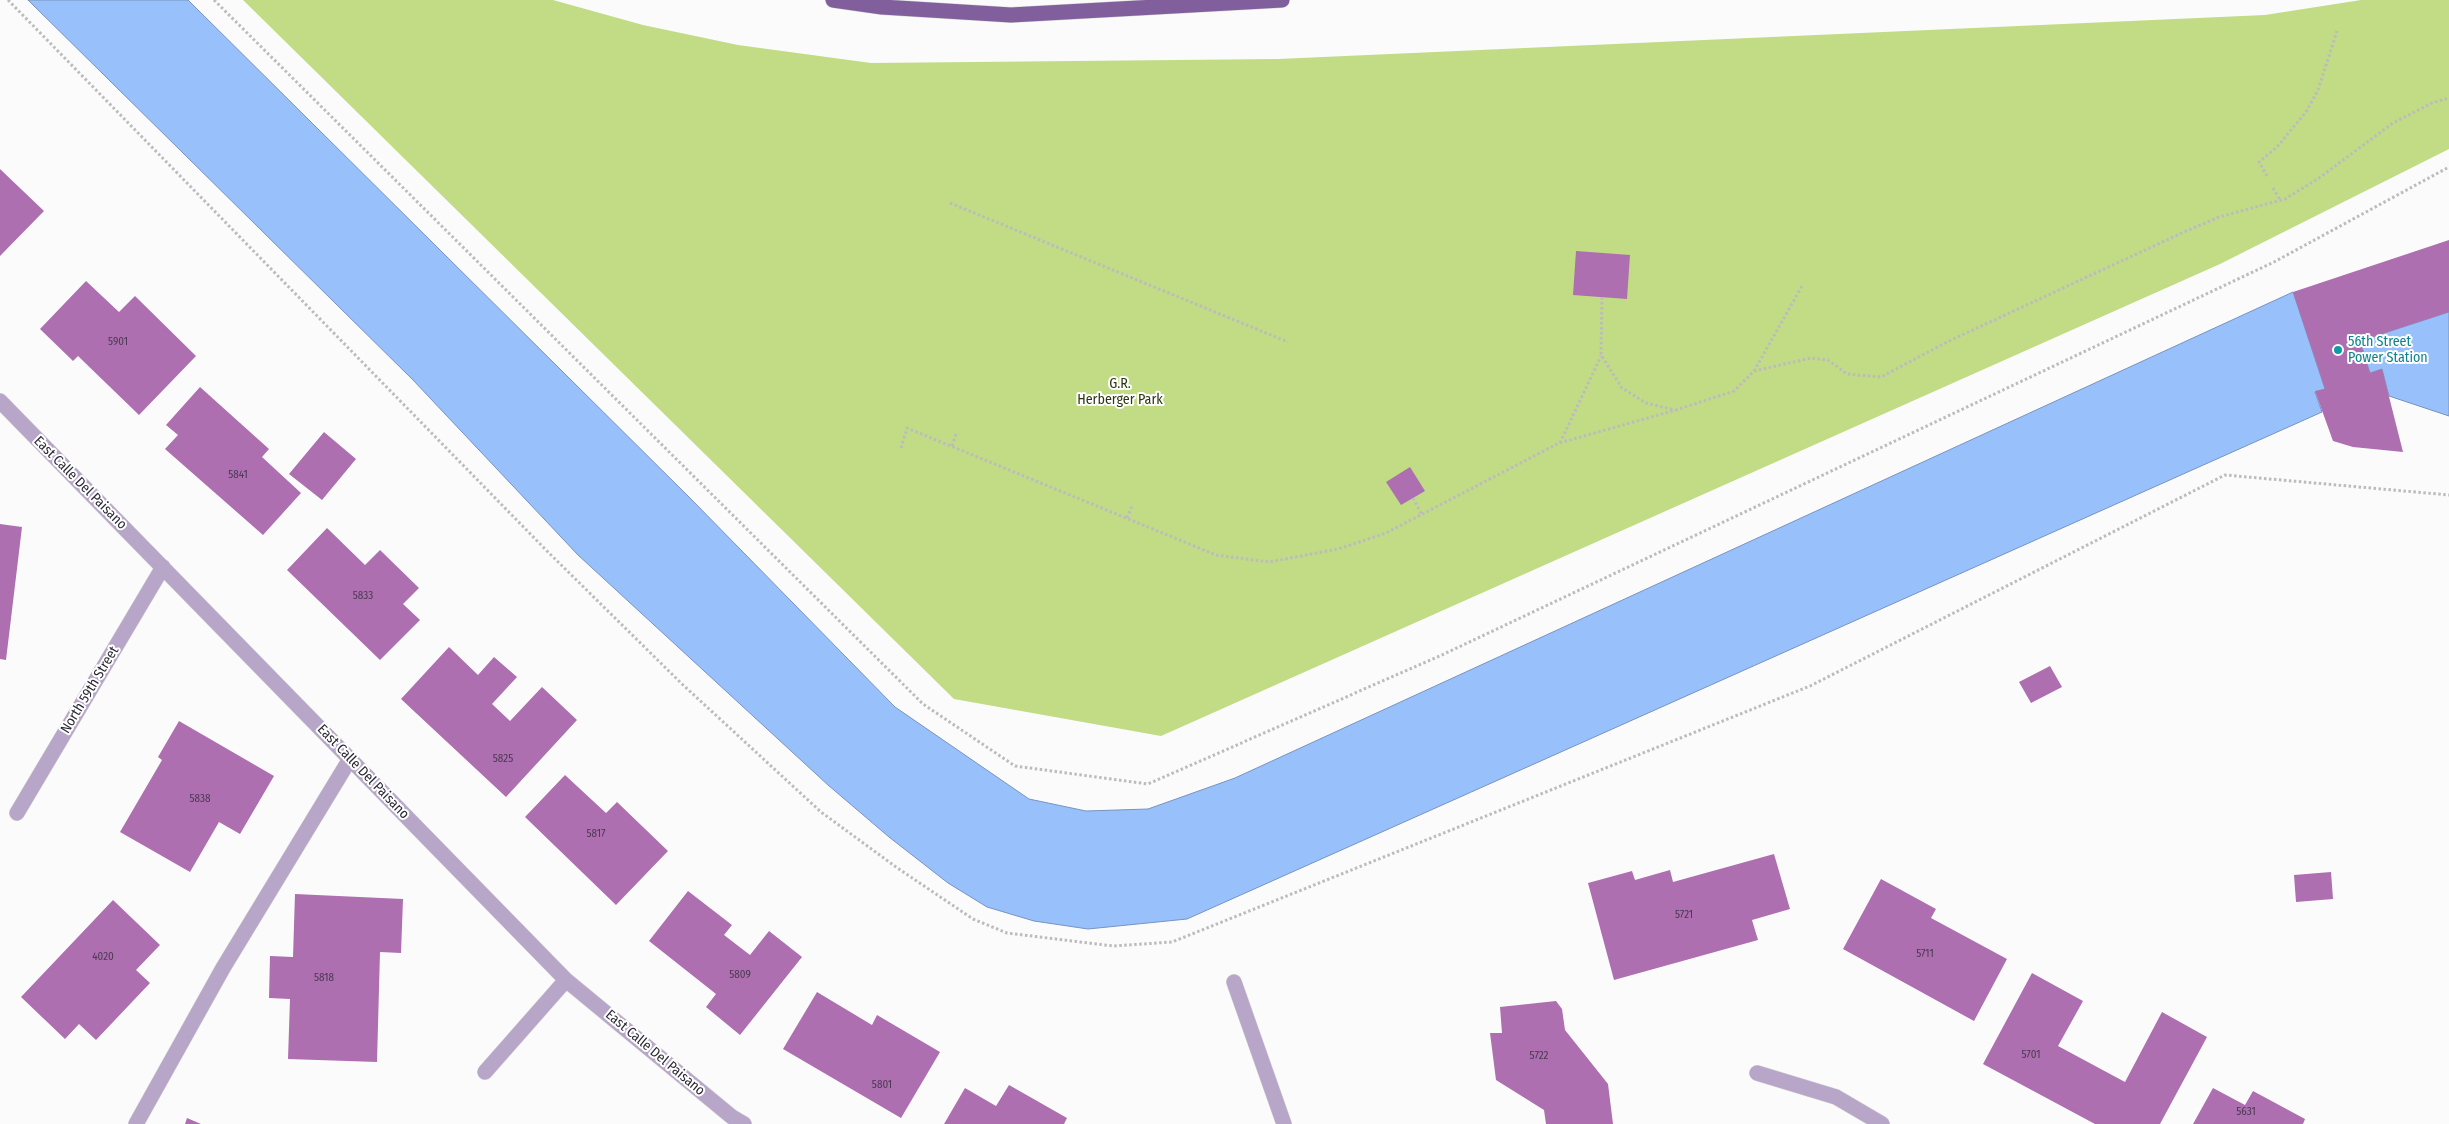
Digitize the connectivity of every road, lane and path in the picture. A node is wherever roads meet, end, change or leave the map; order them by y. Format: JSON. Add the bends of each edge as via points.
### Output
{"nodes":[{"id":1,"x":8,"y":0,"type":"edge"},
{"id":2,"x":214,"y":0,"type":"edge"},
{"id":3,"x":833,"y":0,"type":"edge"},
{"id":4,"x":1282,"y":0,"type":"edge"},
{"id":5,"x":2337,"y":31,"type":"dead end"},
{"id":6,"x":2449,"y":98,"type":"edge"},
{"id":7,"x":2449,"y":167,"type":"edge"},
{"id":8,"x":2267,"y":176,"type":"dead end"},
{"id":9,"x":2273,"y":188,"type":"dead end"},
{"id":10,"x":2280,"y":200,"type":"junction"},
{"id":11,"x":950,"y":203,"type":"dead end"},
{"id":12,"x":1802,"y":286,"type":"dead end"},
{"id":13,"x":1602,"y":297,"type":"dead end"},
{"id":14,"x":1288,"y":342,"type":"dead end"},
{"id":15,"x":1602,"y":355,"type":"junction"},
{"id":16,"x":1754,"y":371,"type":"junction"},
{"id":17,"x":0,"y":401,"type":"edge"},
{"id":18,"x":1676,"y":410,"type":"junction"},
{"id":19,"x":956,"y":434,"type":"dead end"},
{"id":20,"x":1559,"y":443,"type":"junction"},
{"id":21,"x":952,"y":446,"type":"junction"},
{"id":22,"x":901,"y":448,"type":"dead end"},
{"id":23,"x":2449,"y":494,"type":"edge"},
{"id":24,"x":1413,"y":498,"type":"dead end"},
{"id":25,"x":1132,"y":506,"type":"dead end"},
{"id":26,"x":1422,"y":515,"type":"junction"},
{"id":27,"x":1127,"y":518,"type":"junction"},
{"id":28,"x":164,"y":568,"type":"junction"},
{"id":29,"x":350,"y":759,"type":"junction"},
{"id":30,"x":17,"y":813,"type":"dead end"},
{"id":31,"x":566,"y":980,"type":"junction"},
{"id":32,"x":1234,"y":982,"type":"dead end"},
{"id":33,"x":485,"y":1072,"type":"dead end"},
{"id":34,"x":1757,"y":1073,"type":"dead end"},
{"id":35,"x":136,"y":1124,"type":"edge"},
{"id":36,"x":744,"y":1124,"type":"edge"},
{"id":37,"x":1284,"y":1124,"type":"edge"},
{"id":38,"x":1882,"y":1124,"type":"edge"}],
"edges":[{"from":1,"to":23,"type":"path","via":[[546,551],[682,684],[821,812],[973,919],[1007,933],[1113,946],[1172,942],[1810,686],[2224,475]]},
{"from":2,"to":7,"type":"path","via":[[923,704],[1015,766],[1148,784],[1444,654],[2274,262]]},
{"from":3,"to":4,"type":"main road","via":[[882,7],[1011,15]]},
{"from":5,"to":8,"type":"path","via":[[2318,90],[2306,112],[2260,162]]},
{"from":6,"to":10,"type":"path","via":[[2393,123],[2319,178]]},
{"from":9,"to":10,"type":"path"},
{"from":10,"to":16,"type":"path","via":[[2219,217],[2184,232],[1949,341],[1881,377],[1847,374],[1828,360],[1811,358]]},
{"from":11,"to":14,"type":"path"},
{"from":12,"to":16,"type":"path"},
{"from":13,"to":15,"type":"path"},
{"from":15,"to":18,"type":"path","via":[[1622,388],[1646,403]]},
{"from":15,"to":20,"type":"path"},
{"from":16,"to":18,"type":"path","via":[[1734,391]]},
{"from":17,"to":28,"type":"street","name":"East Calle Del Paisano"},
{"from":18,"to":20,"type":"path"},
{"from":19,"to":21,"type":"path"},
{"from":20,"to":26,"type":"path"},
{"from":21,"to":22,"type":"path","via":[[908,428]]},
{"from":21,"to":27,"type":"path"},
{"from":24,"to":26,"type":"path"},
{"from":25,"to":27,"type":"path"},
{"from":26,"to":27,"type":"path","via":[[1386,533],[1338,549],[1269,562],[1216,555]]},
{"from":28,"to":29,"type":"street","name":"East Calle Del Paisano"},
{"from":28,"to":30,"type":"street","name":"North 59th Street"},
{"from":29,"to":31,"type":"street","name":"East Calle Del Paisano"},
{"from":29,"to":35,"type":"street","via":[[223,968]]},
{"from":31,"to":33,"type":"street"},
{"from":31,"to":36,"type":"street","name":"East Calle Del Paisano"},
{"from":32,"to":37,"type":"street"},
{"from":34,"to":38,"type":"street","via":[[1836,1097]]}]}
